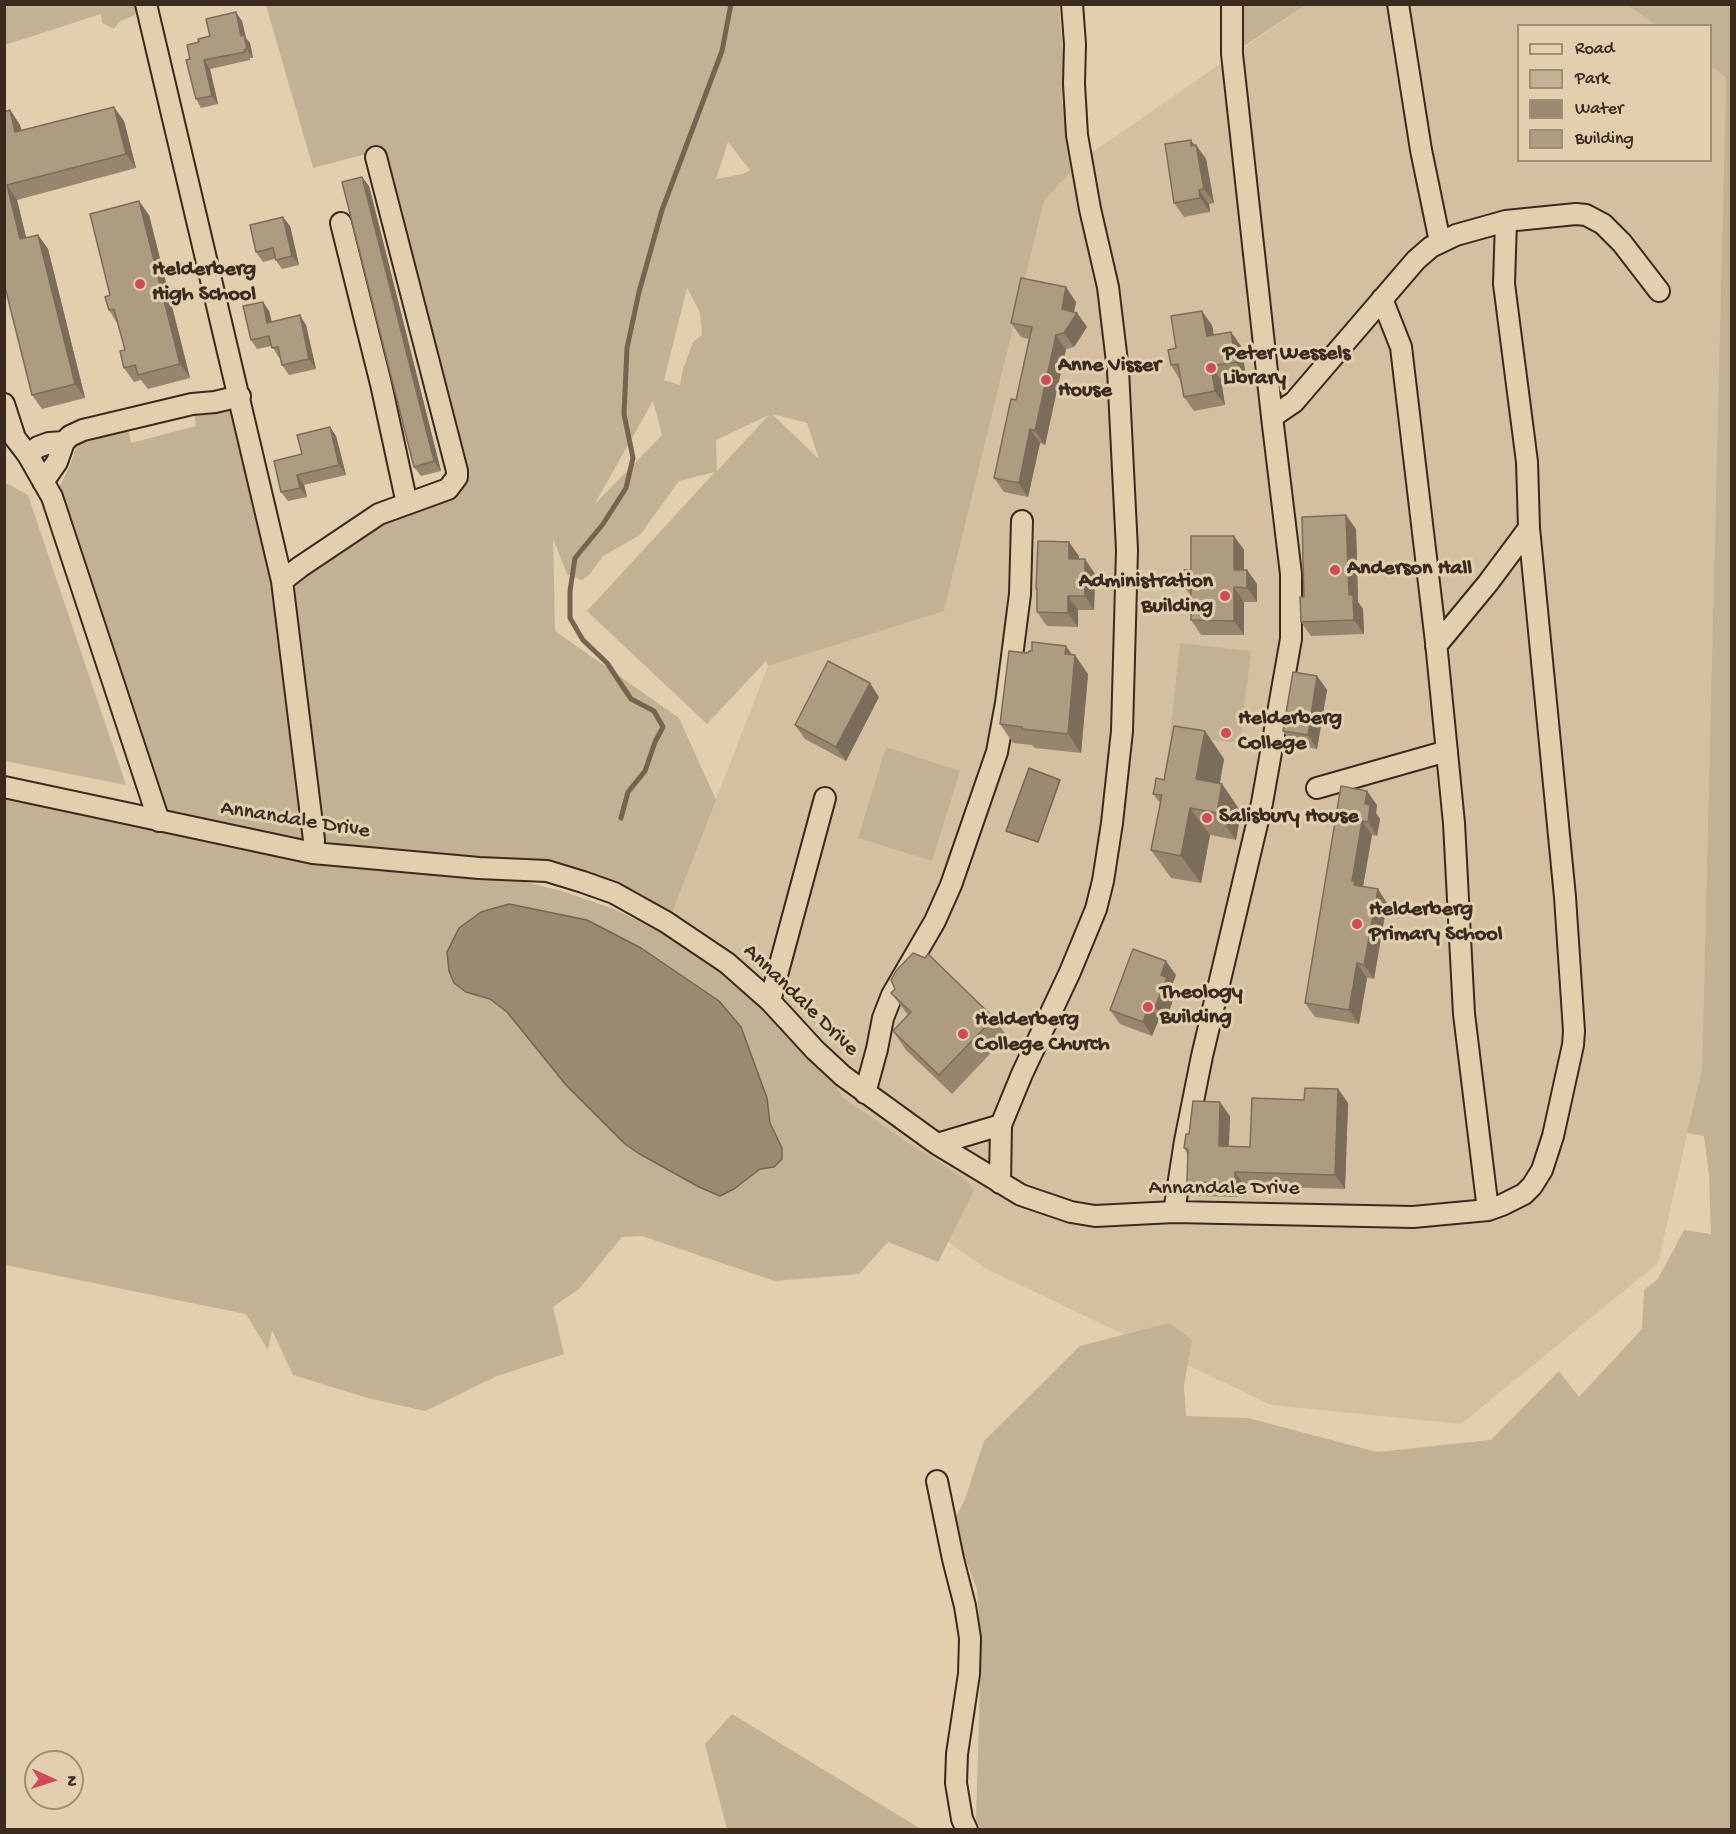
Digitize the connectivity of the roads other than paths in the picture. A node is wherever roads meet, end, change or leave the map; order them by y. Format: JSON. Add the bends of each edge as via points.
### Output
{"nodes":[{"id":1,"x":146,"y":4,"type":"edge"},
{"id":2,"x":1071,"y":4,"type":"edge"},
{"id":3,"x":1232,"y":4,"type":"edge"},
{"id":4,"x":1398,"y":4,"type":"edge"},
{"id":5,"x":376,"y":157,"type":"dead end"},
{"id":6,"x":1506,"y":221,"type":"junction"},
{"id":7,"x":341,"y":223,"type":"dead end"},
{"id":8,"x":1440,"y":242,"type":"junction"},
{"id":9,"x":1659,"y":291,"type":"dead end"},
{"id":10,"x":1382,"y":299,"type":"junction"},
{"id":11,"x":240,"y":396,"type":"junction"},
{"id":12,"x":4,"y":404,"type":"edge"},
{"id":13,"x":1272,"y":417,"type":"junction"},
{"id":14,"x":64,"y":442,"type":"junction"},
{"id":15,"x":28,"y":455,"type":"junction"},
{"id":16,"x":43,"y":482,"type":"junction"},
{"id":17,"x":407,"y":504,"type":"junction"},
{"id":18,"x":1022,"y":521,"type":"dead end"},
{"id":19,"x":1529,"y":528,"type":"junction"},
{"id":20,"x":282,"y":581,"type":"junction"},
{"id":21,"x":1437,"y":646,"type":"junction"},
{"id":22,"x":1447,"y":751,"type":"junction"},
{"id":23,"x":4,"y":787,"type":"edge"},
{"id":24,"x":1317,"y":788,"type":"dead end"},
{"id":25,"x":825,"y":798,"type":"dead end"},
{"id":26,"x":159,"y":821,"type":"junction"},
{"id":27,"x":314,"y":853,"type":"junction"},
{"id":28,"x":770,"y":1001,"type":"junction"},
{"id":29,"x":865,"y":1093,"type":"junction"},
{"id":30,"x":1001,"y":1125,"type":"junction"},
{"id":31,"x":937,"y":1144,"type":"junction"},
{"id":32,"x":1000,"y":1184,"type":"junction"},
{"id":33,"x":1488,"y":1210,"type":"junction"},
{"id":34,"x":1174,"y":1212,"type":"junction"},
{"id":35,"x":937,"y":1480,"type":"dead end"},
{"id":36,"x":967,"y":1830,"type":"edge"}],
"edges":[{"from":1,"to":11,"type":"street"},
{"from":2,"to":30,"type":"street","via":[[1077,135],[1108,287],[1118,370],[1127,550],[1122,731],[1112,823],[1096,909]]},
{"from":3,"to":13,"type":"street","via":[[1232,54]]},
{"from":4,"to":8,"type":"street"},
{"from":5,"to":17,"type":"street","via":[[457,471],[448,489]]},
{"from":6,"to":8,"type":"street"},
{"from":6,"to":9,"type":"street","via":[[1576,214],[1595,218],[1622,243]]},
{"from":6,"to":19,"type":"street","via":[[1504,284],[1527,462]]},
{"from":7,"to":17,"type":"street"},
{"from":8,"to":10,"type":"street","via":[[1416,260]]},
{"from":10,"to":13,"type":"street","via":[[1294,402]]},
{"from":10,"to":21,"type":"street","via":[[1401,347]]},
{"from":11,"to":14,"type":"street","via":[[83,430]]},
{"from":11,"to":20,"type":"street"},
{"from":12,"to":15,"type":"street","via":[[15,438]]},
{"from":13,"to":34,"type":"street","via":[[1291,574],[1291,639],[1262,803],[1202,1056]]},
{"from":14,"to":15,"type":"street","via":[[49,443]]},
{"from":14,"to":16,"type":"street","via":[[62,454]]},
{"from":15,"to":16,"type":"street"},
{"from":16,"to":26,"type":"street","via":[[52,497]]},
{"from":17,"to":20,"type":"street","via":[[380,514]]},
{"from":18,"to":29,"type":"street","via":[[1020,594],[997,752],[951,885],[883,1018]]},
{"from":19,"to":21,"type":"street"},
{"from":19,"to":33,"type":"street","name":"Annandale Drive","via":[[1574,1031],[1553,1136],[1542,1170],[1532,1186],[1514,1200]]},
{"from":20,"to":27,"type":"street"},
{"from":21,"to":22,"type":"street"},
{"from":22,"to":24,"type":"street"},
{"from":22,"to":33,"type":"street","via":[[1464,1014]]},
{"from":23,"to":26,"type":"street","name":"Annandale Drive"},
{"from":25,"to":28,"type":"street"},
{"from":26,"to":27,"type":"street","name":"Annandale Drive"},
{"from":27,"to":28,"type":"street","name":"Annandale Drive","via":[[547,872],[583,882],[614,893],[666,922],[727,963]]},
{"from":28,"to":29,"type":"street","name":"Annandale Drive","via":[[814,1050]]},
{"from":29,"to":31,"type":"street","name":"Annandale Drive"},
{"from":30,"to":31,"type":"street"},
{"from":30,"to":32,"type":"street"},
{"from":31,"to":32,"type":"street","name":"Annandale Drive"},
{"from":32,"to":34,"type":"street","name":"Annandale Drive","via":[[1021,1195],[1087,1214]]},
{"from":33,"to":34,"type":"street","name":"Annandale Drive","via":[[1413,1217]]},
{"from":35,"to":36,"type":"street","via":[[970,1638],[956,1783]]}]}
